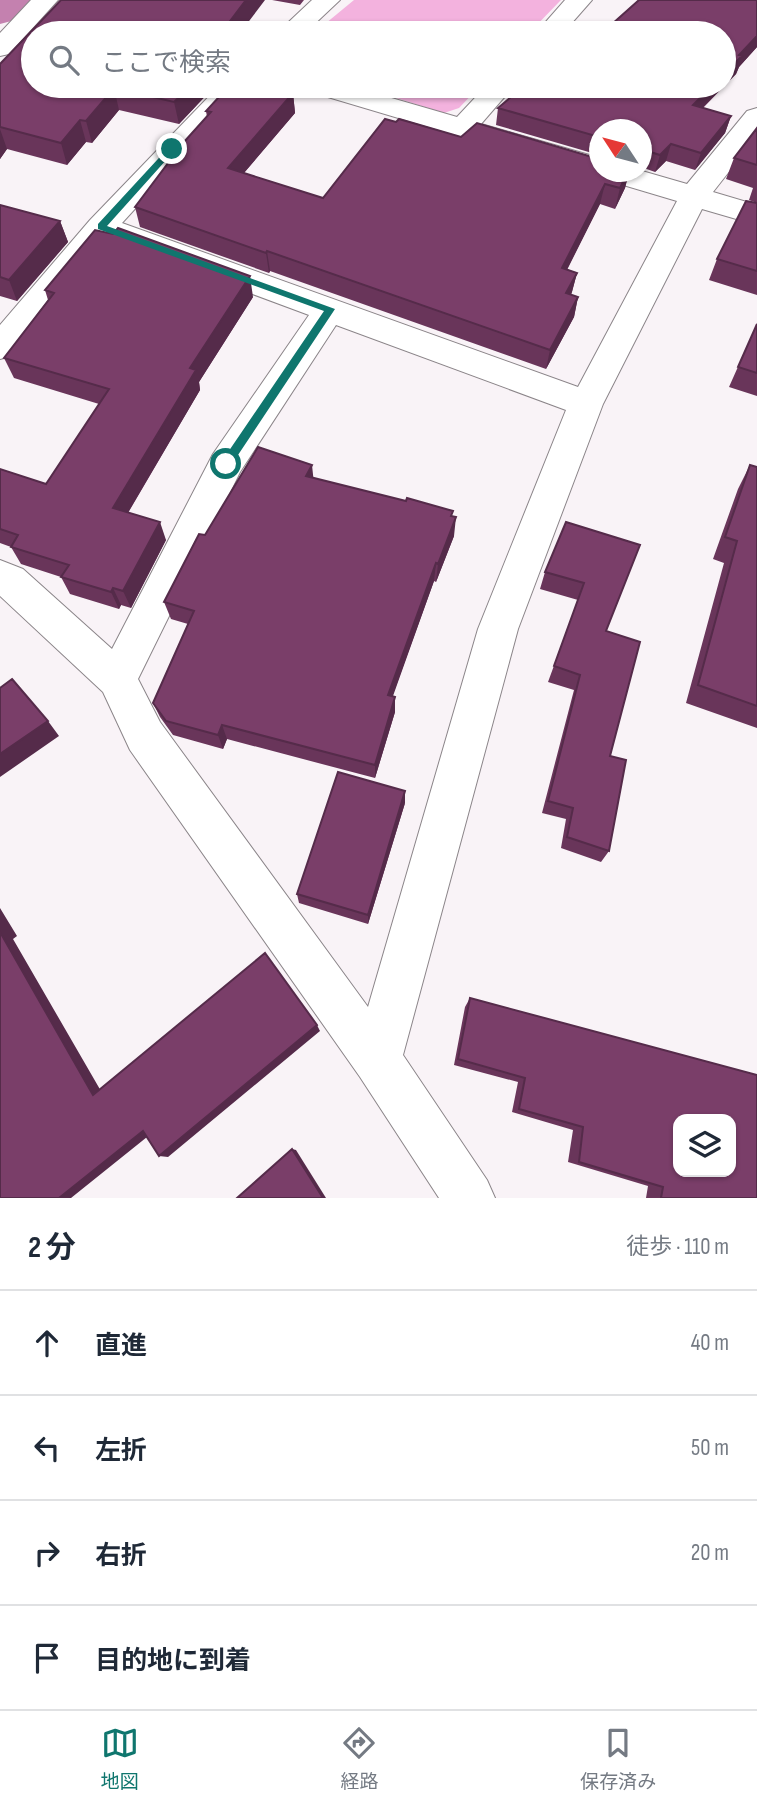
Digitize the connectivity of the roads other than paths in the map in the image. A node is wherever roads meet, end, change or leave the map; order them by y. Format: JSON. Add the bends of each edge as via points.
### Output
{"nodes":[{"id":1,"x":46,"y":0,"type":"edge"},
{"id":2,"x":327,"y":0,"type":"edge"},
{"id":3,"x":579,"y":0,"type":"edge"},
{"id":4,"x":26,"y":21,"type":"edge"},
{"id":5,"x":303,"y":21,"type":"edge"},
{"id":6,"x":560,"y":21,"type":"edge"},
{"id":7,"x":21,"y":26,"type":"edge"},
{"id":8,"x":0,"y":48,"type":"edge"},
{"id":9,"x":223,"y":98,"type":"edge"},
{"id":10,"x":363,"y":98,"type":"edge"},
{"id":11,"x":490,"y":98,"type":"edge"},
{"id":12,"x":757,"y":117,"type":"edge"},
{"id":13,"x":463,"y":127,"type":"junction"},
{"id":14,"x":589,"y":165,"type":"edge"},
{"id":15,"x":646,"y":182,"type":"edge"},
{"id":16,"x":694,"y":196,"type":"junction"},
{"id":17,"x":757,"y":215,"type":"edge"},
{"id":18,"x":101,"y":227,"type":"junction"},
{"id":19,"x":330,"y":309,"type":"junction"},
{"id":20,"x":0,"y":347,"type":"edge"},
{"id":21,"x":586,"y":404,"type":"junction"},
{"id":22,"x":0,"y":576,"type":"edge"},
{"id":23,"x":117,"y":679,"type":"junction"},
{"id":24,"x":377,"y":1060,"type":"junction"},
{"id":25,"x":469,"y":1198,"type":"edge"}],
"edges":[{"from":1,"to":4,"type":"street"},
{"from":2,"to":5,"type":"street"},
{"from":3,"to":6,"type":"street"},
{"from":7,"to":8,"type":"street"},
{"from":9,"to":18,"type":"street"},
{"from":10,"to":13,"type":"street"},
{"from":11,"to":13,"type":"street"},
{"from":12,"to":16,"type":"street"},
{"from":13,"to":14,"type":"street"},
{"from":15,"to":16,"type":"street"},
{"from":16,"to":17,"type":"street"},
{"from":16,"to":21,"type":"street"},
{"from":18,"to":19,"type":"street"},
{"from":18,"to":20,"type":"street"},
{"from":19,"to":21,"type":"street"},
{"from":19,"to":23,"type":"street","via":[[226,464]]},
{"from":21,"to":24,"type":"street","via":[[498,629]]},
{"from":22,"to":23,"type":"street"},
{"from":23,"to":24,"type":"street","via":[[145,736]]},
{"from":24,"to":25,"type":"street"}]}
